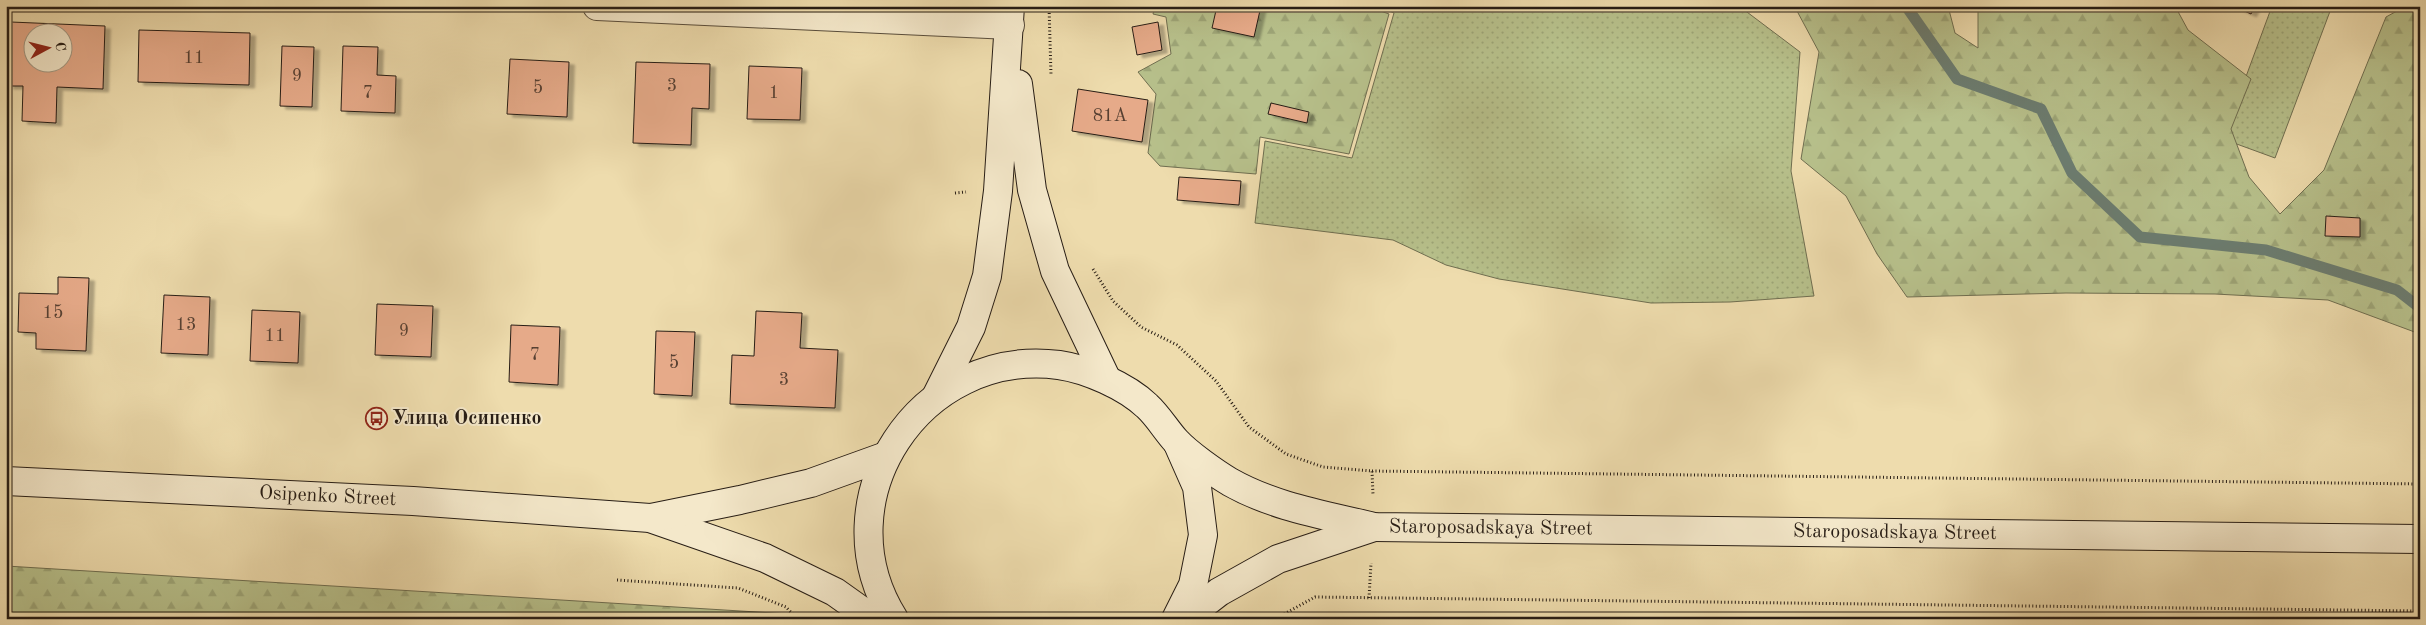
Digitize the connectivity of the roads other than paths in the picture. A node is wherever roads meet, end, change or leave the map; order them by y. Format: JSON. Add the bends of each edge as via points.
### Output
{"nodes":[{"id":1,"x":597,"y":6,"type":"edge"},
{"id":2,"x":1010,"y":16,"type":"edge"},
{"id":3,"x":1106,"y":378,"type":"junction"},
{"id":4,"x":937,"y":395,"type":"junction"},
{"id":5,"x":1178,"y":442,"type":"junction"},
{"id":6,"x":886,"y":456,"type":"junction"},
{"id":7,"x":6,"y":481,"type":"edge"},
{"id":8,"x":650,"y":518,"type":"junction"},
{"id":9,"x":1374,"y":527,"type":"junction"},
{"id":10,"x":2420,"y":539,"type":"edge"},
{"id":11,"x":873,"y":619,"type":"edge"},
{"id":12,"x":894,"y":619,"type":"edge"},
{"id":13,"x":1176,"y":619,"type":"edge"},
{"id":14,"x":1184,"y":619,"type":"edge"}],
"edges":[{"from":1,"to":2,"type":"main road"},
{"from":2,"to":3,"type":"main road","via":[[1032,190],[1055,271]]},
{"from":2,"to":4,"type":"main road","via":[[998,191],[987,276],[971,327]]},
{"from":3,"to":4,"type":"main road","via":[[1059,365],[1011,365],[972,376]]},
{"from":3,"to":5,"type":"main road","via":[[1146,405]]},
{"from":4,"to":6,"type":"main road","via":[[908,423]]},
{"from":5,"to":9,"type":"main road","via":[[1229,482],[1270,501]]},
{"from":5,"to":13,"type":"main road","via":[[1197,487],[1202,535],[1193,585]]},
{"from":6,"to":8,"type":"main road","via":[[811,483]]},
{"from":6,"to":12,"type":"main road","via":[[873,494],[869,534],[875,577]]},
{"from":7,"to":8,"type":"main road","name":"Osipenko Street","via":[[413,501]]},
{"from":8,"to":11,"type":"main road","via":[[765,558],[834,592]]},
{"from":9,"to":10,"type":"main road","name":"Staroposadskaya Street"},
{"from":9,"to":14,"type":"main road","via":[[1278,559],[1219,592]]}]}
